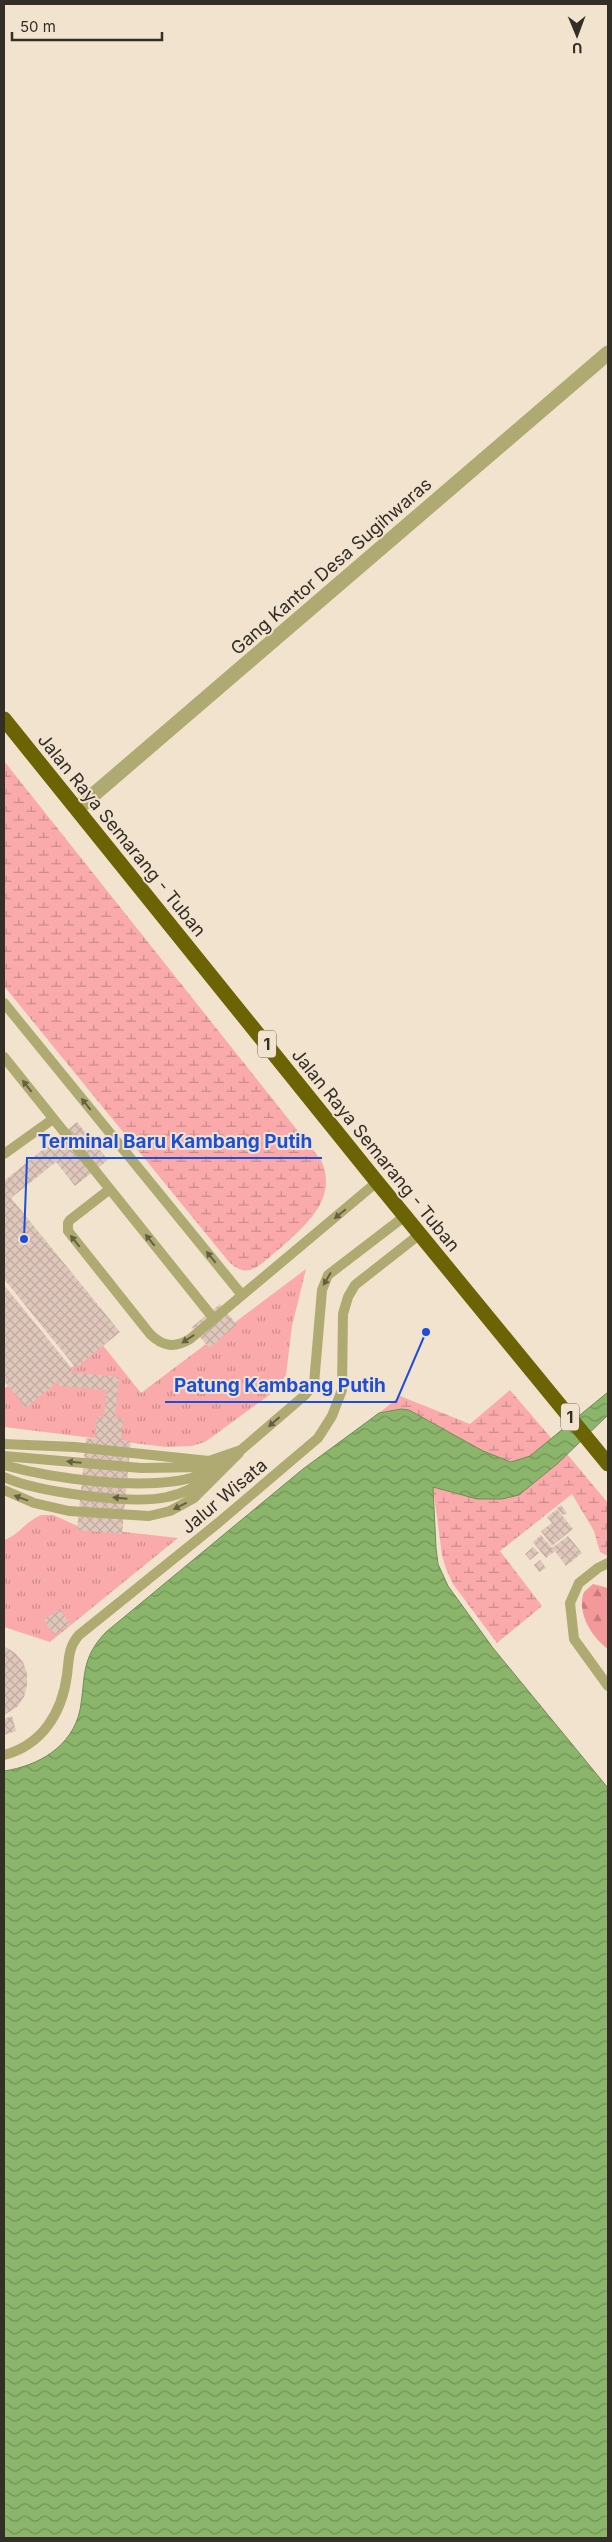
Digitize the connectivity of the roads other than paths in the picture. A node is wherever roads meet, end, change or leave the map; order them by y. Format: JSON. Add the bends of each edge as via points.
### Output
{"nodes":[{"id":1,"x":608,"y":353,"type":"edge"},
{"id":2,"x":4,"y":718,"type":"edge"},
{"id":3,"x":78,"y":808,"type":"junction"},
{"id":4,"x":4,"y":1003,"type":"edge"},
{"id":5,"x":4,"y":1057,"type":"edge"},
{"id":6,"x":53,"y":1119,"type":"junction"},
{"id":7,"x":4,"y":1154,"type":"edge"},
{"id":8,"x":377,"y":1182,"type":"junction"},
{"id":9,"x":110,"y":1189,"type":"junction"},
{"id":10,"x":405,"y":1216,"type":"junction"},
{"id":11,"x":420,"y":1234,"type":"junction"},
{"id":12,"x":242,"y":1295,"type":"junction"},
{"id":13,"x":214,"y":1319,"type":"junction"},
{"id":14,"x":4,"y":1444,"type":"edge"},
{"id":15,"x":241,"y":1450,"type":"junction"},
{"id":16,"x":4,"y":1456,"type":"edge"},
{"id":17,"x":608,"y":1464,"type":"edge"},
{"id":18,"x":4,"y":1465,"type":"edge"},
{"id":19,"x":4,"y":1478,"type":"edge"},
{"id":20,"x":4,"y":1490,"type":"edge"},
{"id":21,"x":608,"y":1563,"type":"edge"},
{"id":22,"x":608,"y":1686,"type":"edge"},
{"id":23,"x":4,"y":1755,"type":"edge"}],
"edges":[{"from":1,"to":3,"type":"street","name":"Gang Kantor Desa Sugihwaras"},
{"from":2,"to":3,"type":"highway","name":"Jalan Raya Semarang - Tuban","number":"1"},
{"from":3,"to":8,"type":"highway","name":"Jalan Raya Semarang - Tuban","number":"1"},
{"from":12,"to":4,"type":"lane","one_way":true},
{"from":6,"to":5,"type":"lane","one_way":true},
{"from":6,"to":7,"type":"lane"},
{"from":6,"to":9,"type":"lane"},
{"from":8,"to":10,"type":"highway","name":"Jalan Raya Semarang - Tuban","number":"1"},
{"from":8,"to":12,"type":"lane","one_way":true},
{"from":13,"to":9,"type":"lane","one_way":true},
{"from":13,"to":9,"type":"lane","one_way":true,"via":[[178,1345],[161,1342],[150,1334],[70,1234],[68,1223]]},
{"from":10,"to":11,"type":"highway","name":"Jalan Raya Semarang - Tuban","number":"1"},
{"from":10,"to":15,"type":"lane","one_way":true,"via":[[328,1275],[322,1290],[314,1384]]},
{"from":11,"to":17,"type":"highway","name":"Jalan Raya Semarang - Tuban","number":"1"},
{"from":11,"to":23,"type":"lane","name":"Jalur Wisata","via":[[355,1285],[348,1297],[343,1318],[342,1390],[321,1434],[218,1523],[78,1635],[70,1649],[63,1696],[54,1718],[30,1744]]},
{"from":12,"to":13,"type":"lane"},
{"from":14,"to":15,"type":"lane","via":[[142,1453],[204,1462]]},
{"from":15,"to":16,"type":"lane","one_way":true,"via":[[206,1467],[182,1469]]},
{"from":15,"to":18,"type":"lane","via":[[204,1474],[159,1483],[72,1478]]},
{"from":15,"to":19,"type":"lane","one_way":true,"via":[[203,1482],[180,1494],[160,1499],[40,1489]]},
{"from":15,"to":20,"type":"lane","one_way":true,"via":[[194,1498],[170,1511],[149,1516],[69,1511]]},
{"from":21,"to":22,"type":"lane","via":[[579,1583],[570,1603],[574,1639]]}]}
